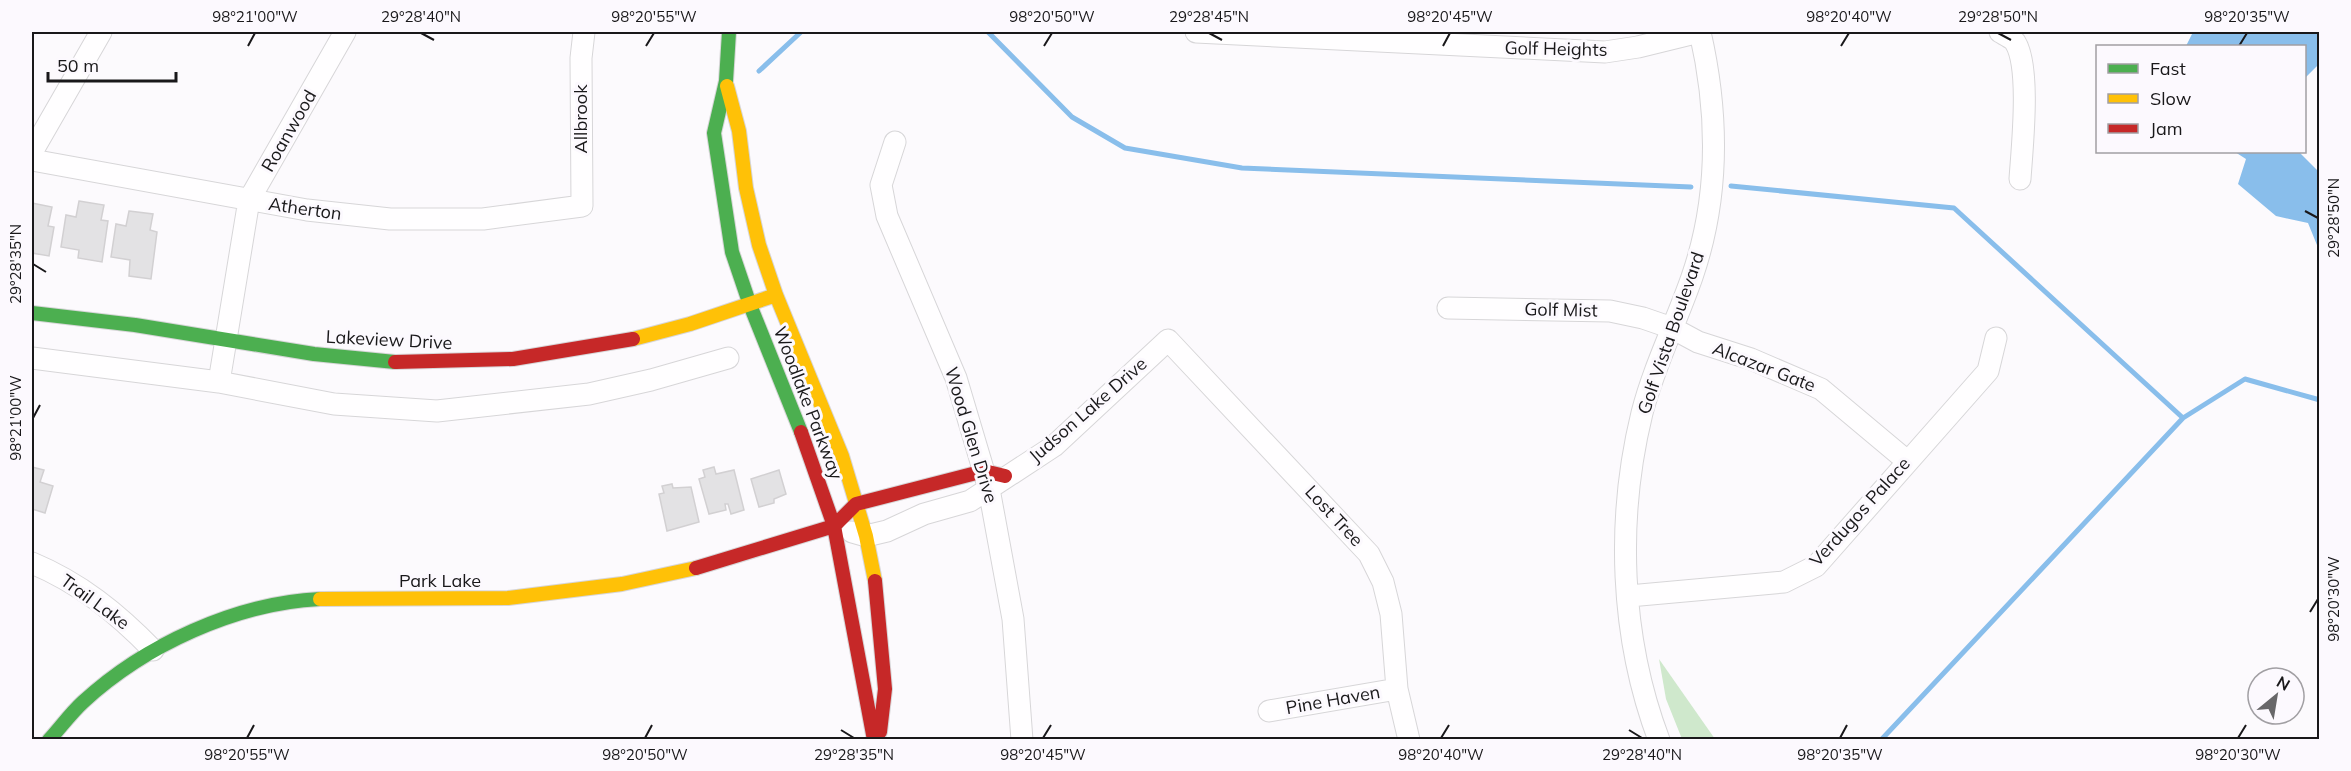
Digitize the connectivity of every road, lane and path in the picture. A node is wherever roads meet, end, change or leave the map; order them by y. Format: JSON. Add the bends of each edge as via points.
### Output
{"nodes":[{"id":1,"x":101,"y":32,"type":"edge"},
{"id":2,"x":345,"y":32,"type":"edge"},
{"id":3,"x":584,"y":32,"type":"edge"},
{"id":4,"x":729,"y":32,"type":"edge"},
{"id":5,"x":1196,"y":32,"type":"edge"},
{"id":6,"x":1699,"y":32,"type":"edge"},
{"id":7,"x":2007,"y":36,"type":"edge"},
{"id":8,"x":1531,"y":40,"type":"edge"},
{"id":9,"x":726,"y":81,"type":"junction"},
{"id":10,"x":895,"y":142,"type":"dead end"},
{"id":11,"x":32,"y":152,"type":"edge"},
{"id":12,"x":32,"y":160,"type":"edge"},
{"id":13,"x":2019,"y":179,"type":"dead end"},
{"id":14,"x":249,"y":200,"type":"junction"},
{"id":15,"x":582,"y":206,"type":"joint"},
{"id":16,"x":776,"y":295,"type":"junction"},
{"id":17,"x":750,"y":305,"type":"junction"},
{"id":18,"x":1448,"y":308,"type":"dead end"},
{"id":19,"x":32,"y":313,"type":"edge"},
{"id":20,"x":1672,"y":328,"type":"junction"},
{"id":21,"x":1996,"y":338,"type":"dead end"},
{"id":22,"x":1168,"y":340,"type":"joint"},
{"id":23,"x":225,"y":341,"type":"junction"},
{"id":24,"x":32,"y":358,"type":"edge"},
{"id":25,"x":728,"y":358,"type":"dead end"},
{"id":26,"x":219,"y":382,"type":"junction"},
{"id":27,"x":1907,"y":461,"type":"junction"},
{"id":28,"x":986,"y":480,"type":"junction"},
{"id":29,"x":916,"y":489,"type":"junction"},
{"id":30,"x":856,"y":504,"type":"junction"},
{"id":31,"x":924,"y":514,"type":"junction"},
{"id":32,"x":834,"y":526,"type":"junction"},
{"id":33,"x":866,"y":536,"type":"junction"},
{"id":34,"x":32,"y":562,"type":"edge"},
{"id":35,"x":1629,"y":596,"type":"junction"},
{"id":36,"x":153,"y":650,"type":"junction"},
{"id":37,"x":1397,"y":688,"type":"junction"},
{"id":38,"x":1269,"y":711,"type":"dead end"},
{"id":39,"x":49,"y":740,"type":"edge"},
{"id":40,"x":874,"y":740,"type":"edge"},
{"id":41,"x":879,"y":740,"type":"edge"},
{"id":42,"x":1022,"y":740,"type":"edge"},
{"id":43,"x":1409,"y":740,"type":"edge"},
{"id":44,"x":1659,"y":740,"type":"edge"}],
"edges":[{"from":1,"to":11,"type":"street"},
{"from":2,"to":14,"type":"street","name":"Roanwood"},
{"from":3,"to":15,"type":"street","name":"Allbrook","via":[[580,58]]},
{"from":4,"to":9,"type":"street","name":"Woodlake Parkway"},
{"from":5,"to":8,"type":"street","name":"Golf Heights"},
{"from":6,"to":8,"type":"street","name":"Golf Heights","via":[[1605,52]]},
{"from":6,"to":20,"type":"street","name":"Golf Vista Boulevard","via":[[1715,118],[1713,189],[1704,239]]},
{"from":7,"to":13,"type":"street","via":[[2023,59]]},
{"from":9,"to":16,"type":"street","name":"Woodlake Parkway","via":[[759,245]]},
{"from":9,"to":17,"type":"street","name":"Woodlake Parkway","via":[[714,133],[732,252]]},
{"from":10,"to":28,"type":"street","name":"Wood Glen Drive","via":[[881,185],[887,216],[956,378]]},
{"from":12,"to":14,"type":"street","name":"Atherton"},
{"from":14,"to":15,"type":"street","name":"Atherton","via":[[390,219],[483,219]]},
{"from":14,"to":23,"type":"street","name":"Roanwood"},
{"from":16,"to":17,"type":"street","name":"Lakeview Drive"},
{"from":16,"to":30,"type":"street","name":"Woodlake Parkway","via":[[842,456]]},
{"from":17,"to":23,"type":"street","name":"Lakeview Drive","via":[[661,333],[532,358],[422,363],[325,356]]},
{"from":17,"to":32,"type":"street","name":"Woodlake Parkway","via":[[811,457]]},
{"from":18,"to":20,"type":"street","name":"Golf Mist","via":[[1610,311]]},
{"from":19,"to":23,"type":"street","name":"Lakeview Drive"},
{"from":20,"to":27,"type":"street","name":"Alcazar Gate","via":[[1698,342],[1821,388]]},
{"from":20,"to":35,"type":"street","name":"Golf Vista Boulevard","via":[[1642,414],[1626,502]]},
{"from":21,"to":27,"type":"street","name":"Verdugos Palace","via":[[1988,371]]},
{"from":22,"to":28,"type":"street","name":"Judson Lake Drive","via":[[1054,446],[1033,462],[1005,476]]},
{"from":22,"to":37,"type":"street","name":"Lost Tree","via":[[1369,554],[1383,582],[1391,614]]},
{"from":23,"to":26,"type":"street","name":"Roanwood"},
{"from":24,"to":26,"type":"street"},
{"from":25,"to":26,"type":"street","via":[[589,394],[437,411],[334,404]]},
{"from":27,"to":35,"type":"street","name":"Verdugos Palace","via":[[1816,566],[1784,582]]},
{"from":28,"to":29,"type":"street","name":"Judson Lake Drive"},
{"from":28,"to":31,"type":"street","name":"Judson Lake Drive","via":[[970,501]]},
{"from":28,"to":42,"type":"street","name":"Wood Glen Drive","via":[[1013,619]]},
{"from":29,"to":30,"type":"street","name":"Judson Lake Drive"},
{"from":29,"to":31,"type":"street"},
{"from":30,"to":32,"type":"street","name":"Park Lake"},
{"from":30,"to":33,"type":"street","name":"Woodlake Parkway"},
{"from":31,"to":33,"type":"street","name":"Judson Lake Drive"},
{"from":32,"to":33,"type":"street"},
{"from":32,"to":36,"type":"street","name":"Park Lake","via":[[707,566],[622,584],[508,598],[345,598],[264,607],[225,618]]},
{"from":32,"to":40,"type":"street","name":"Woodlake Parkway"},
{"from":33,"to":41,"type":"street","name":"Woodlake Parkway","via":[[874,576],[885,689]]},
{"from":34,"to":36,"type":"street","name":"Trail Lake","via":[[85,591]]},
{"from":35,"to":44,"type":"street","name":"Golf Vista Boulevard","via":[[1631,631],[1642,686]]},
{"from":36,"to":39,"type":"street","name":"Park Lake","via":[[84,702]]},
{"from":37,"to":38,"type":"street","name":"Pine Haven"},
{"from":37,"to":43,"type":"street","name":"Lost Tree"}]}
